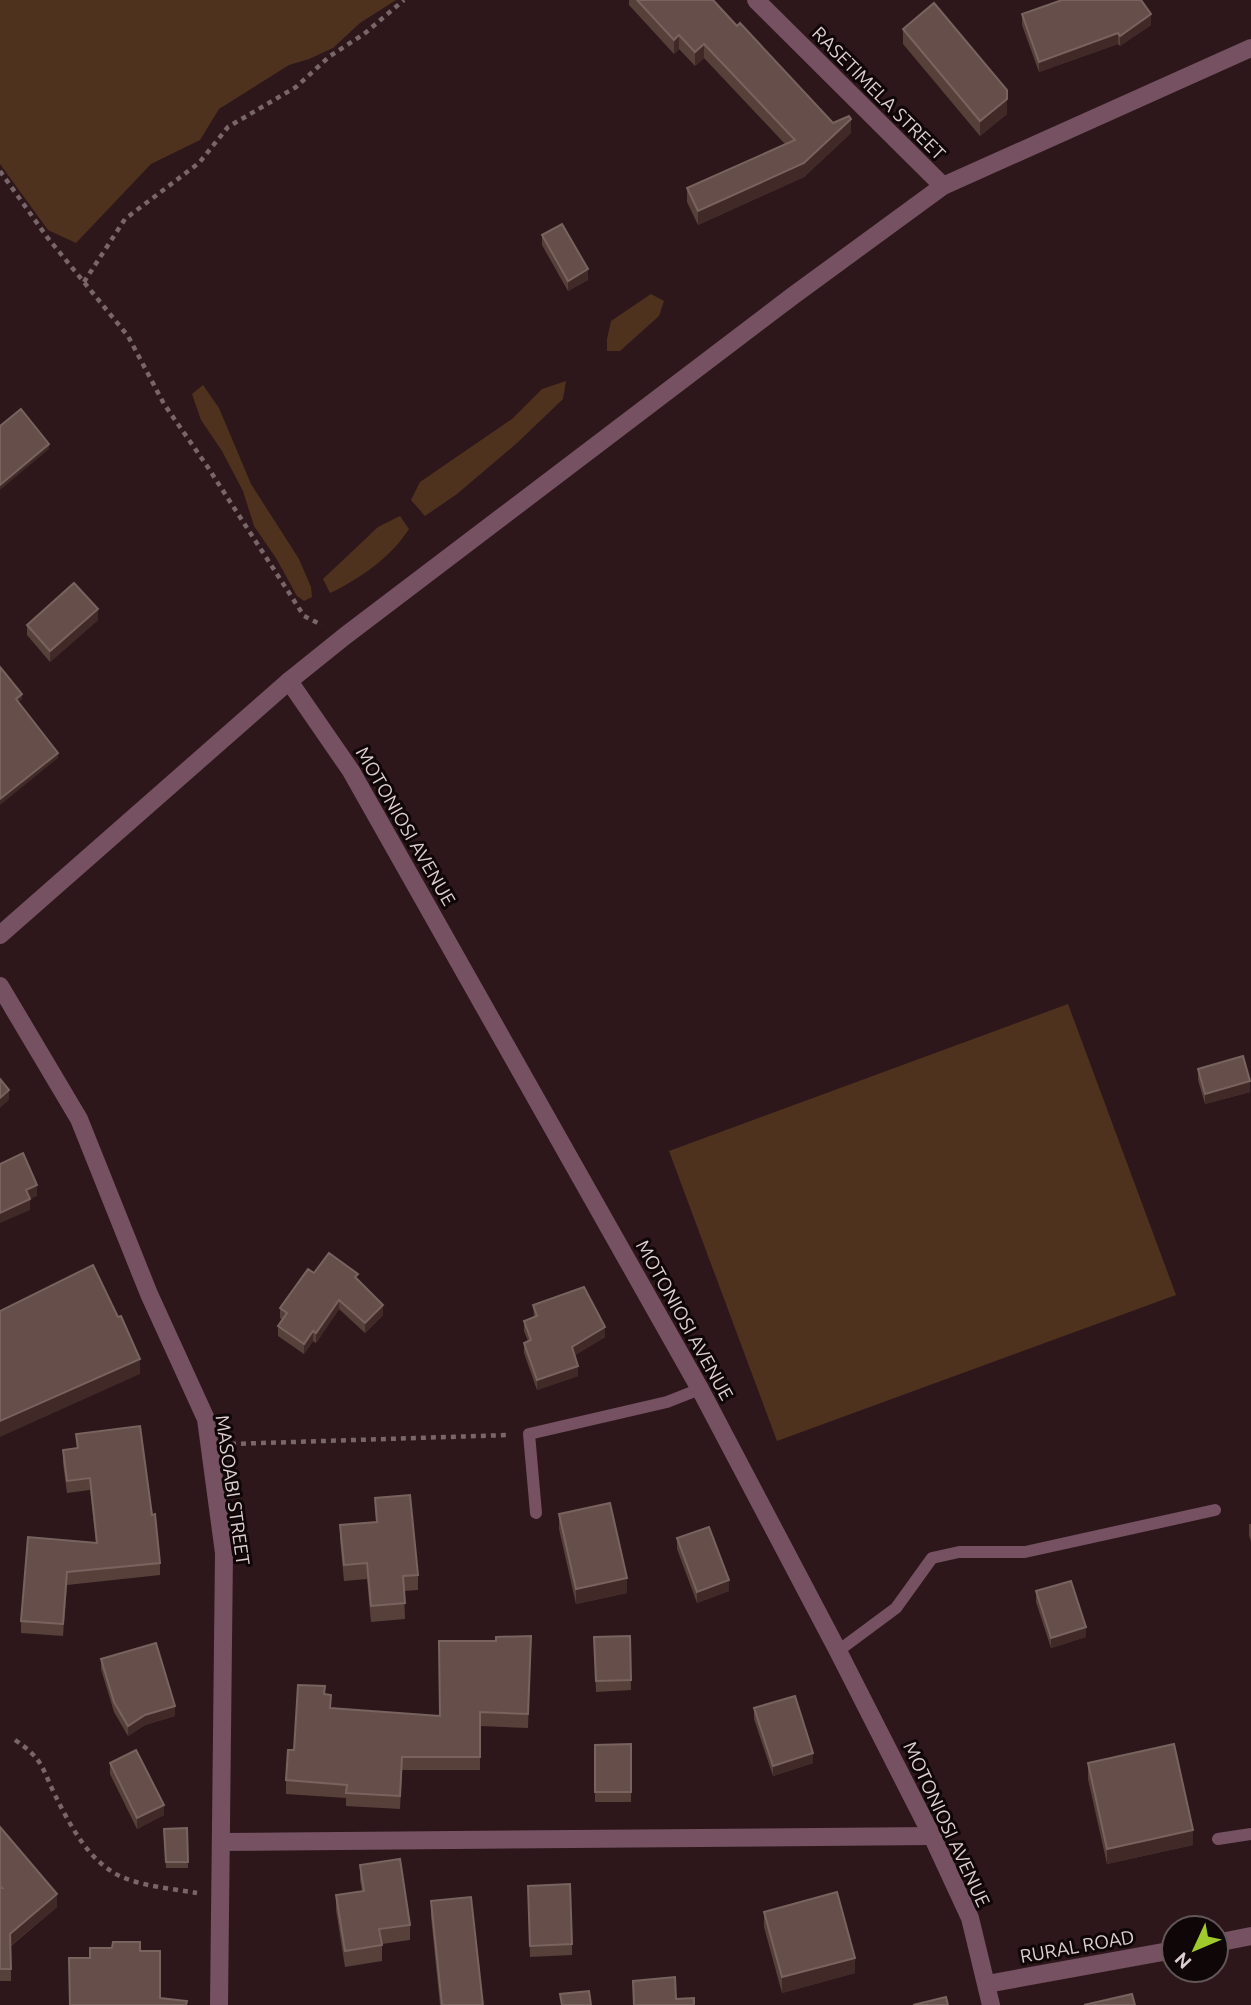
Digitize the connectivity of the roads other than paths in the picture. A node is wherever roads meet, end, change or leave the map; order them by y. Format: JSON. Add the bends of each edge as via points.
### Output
{"nodes":[{"id":1,"x":756,"y":0,"type":"edge"},
{"id":2,"x":1251,"y":48,"type":"edge"},
{"id":3,"x":943,"y":186,"type":"junction"},
{"id":4,"x":289,"y":681,"type":"junction"},
{"id":5,"x":0,"y":934,"type":"edge"},
{"id":6,"x":0,"y":986,"type":"edge"},
{"id":7,"x":700,"y":1389,"type":"junction"},
{"id":8,"x":1215,"y":1510,"type":"dead end"},
{"id":9,"x":536,"y":1513,"type":"dead end"},
{"id":10,"x":838,"y":1651,"type":"junction"},
{"id":11,"x":1251,"y":1834,"type":"edge"},
{"id":12,"x":932,"y":1836,"type":"junction"},
{"id":13,"x":1218,"y":1839,"type":"dead end"},
{"id":14,"x":223,"y":1842,"type":"junction"},
{"id":15,"x":1251,"y":1936,"type":"edge"},
{"id":16,"x":1230,"y":1940,"type":"edge"},
{"id":17,"x":1160,"y":1953,"type":"edge"},
{"id":18,"x":987,"y":1984,"type":"junction"},
{"id":19,"x":219,"y":2005,"type":"edge"},
{"id":20,"x":991,"y":2005,"type":"edge"}],
"edges":[{"from":1,"to":3,"type":"street","name":"RASETIMELA STREET"},
{"from":2,"to":3,"type":"street"},
{"from":3,"to":4,"type":"street"},
{"from":4,"to":5,"type":"street"},
{"from":4,"to":7,"type":"street","name":"MOTONIOSI AVENUE","via":[[351,771]]},
{"from":6,"to":14,"type":"street","name":"MASOABI STREET","via":[[79,1119],[205,1419],[224,1553]]},
{"from":7,"to":9,"type":"lane","via":[[667,1402],[529,1434]]},
{"from":7,"to":10,"type":"street","name":"MOTONIOSI AVENUE"},
{"from":8,"to":10,"type":"lane","via":[[1025,1552],[959,1552],[932,1558],[896,1608]]},
{"from":10,"to":12,"type":"street","name":"MOTONIOSI AVENUE"},
{"from":11,"to":13,"type":"lane"},
{"from":12,"to":14,"type":"street"},
{"from":12,"to":18,"type":"street","name":"MOTONIOSI AVENUE","via":[[970,1918]]},
{"from":14,"to":19,"type":"street","name":"MASOABI STREET"},
{"from":15,"to":16,"type":"street"},
{"from":17,"to":18,"type":"street","name":"RURAL ROAD"},
{"from":18,"to":20,"type":"street","name":"MOTONIOSI AVENUE"}]}
